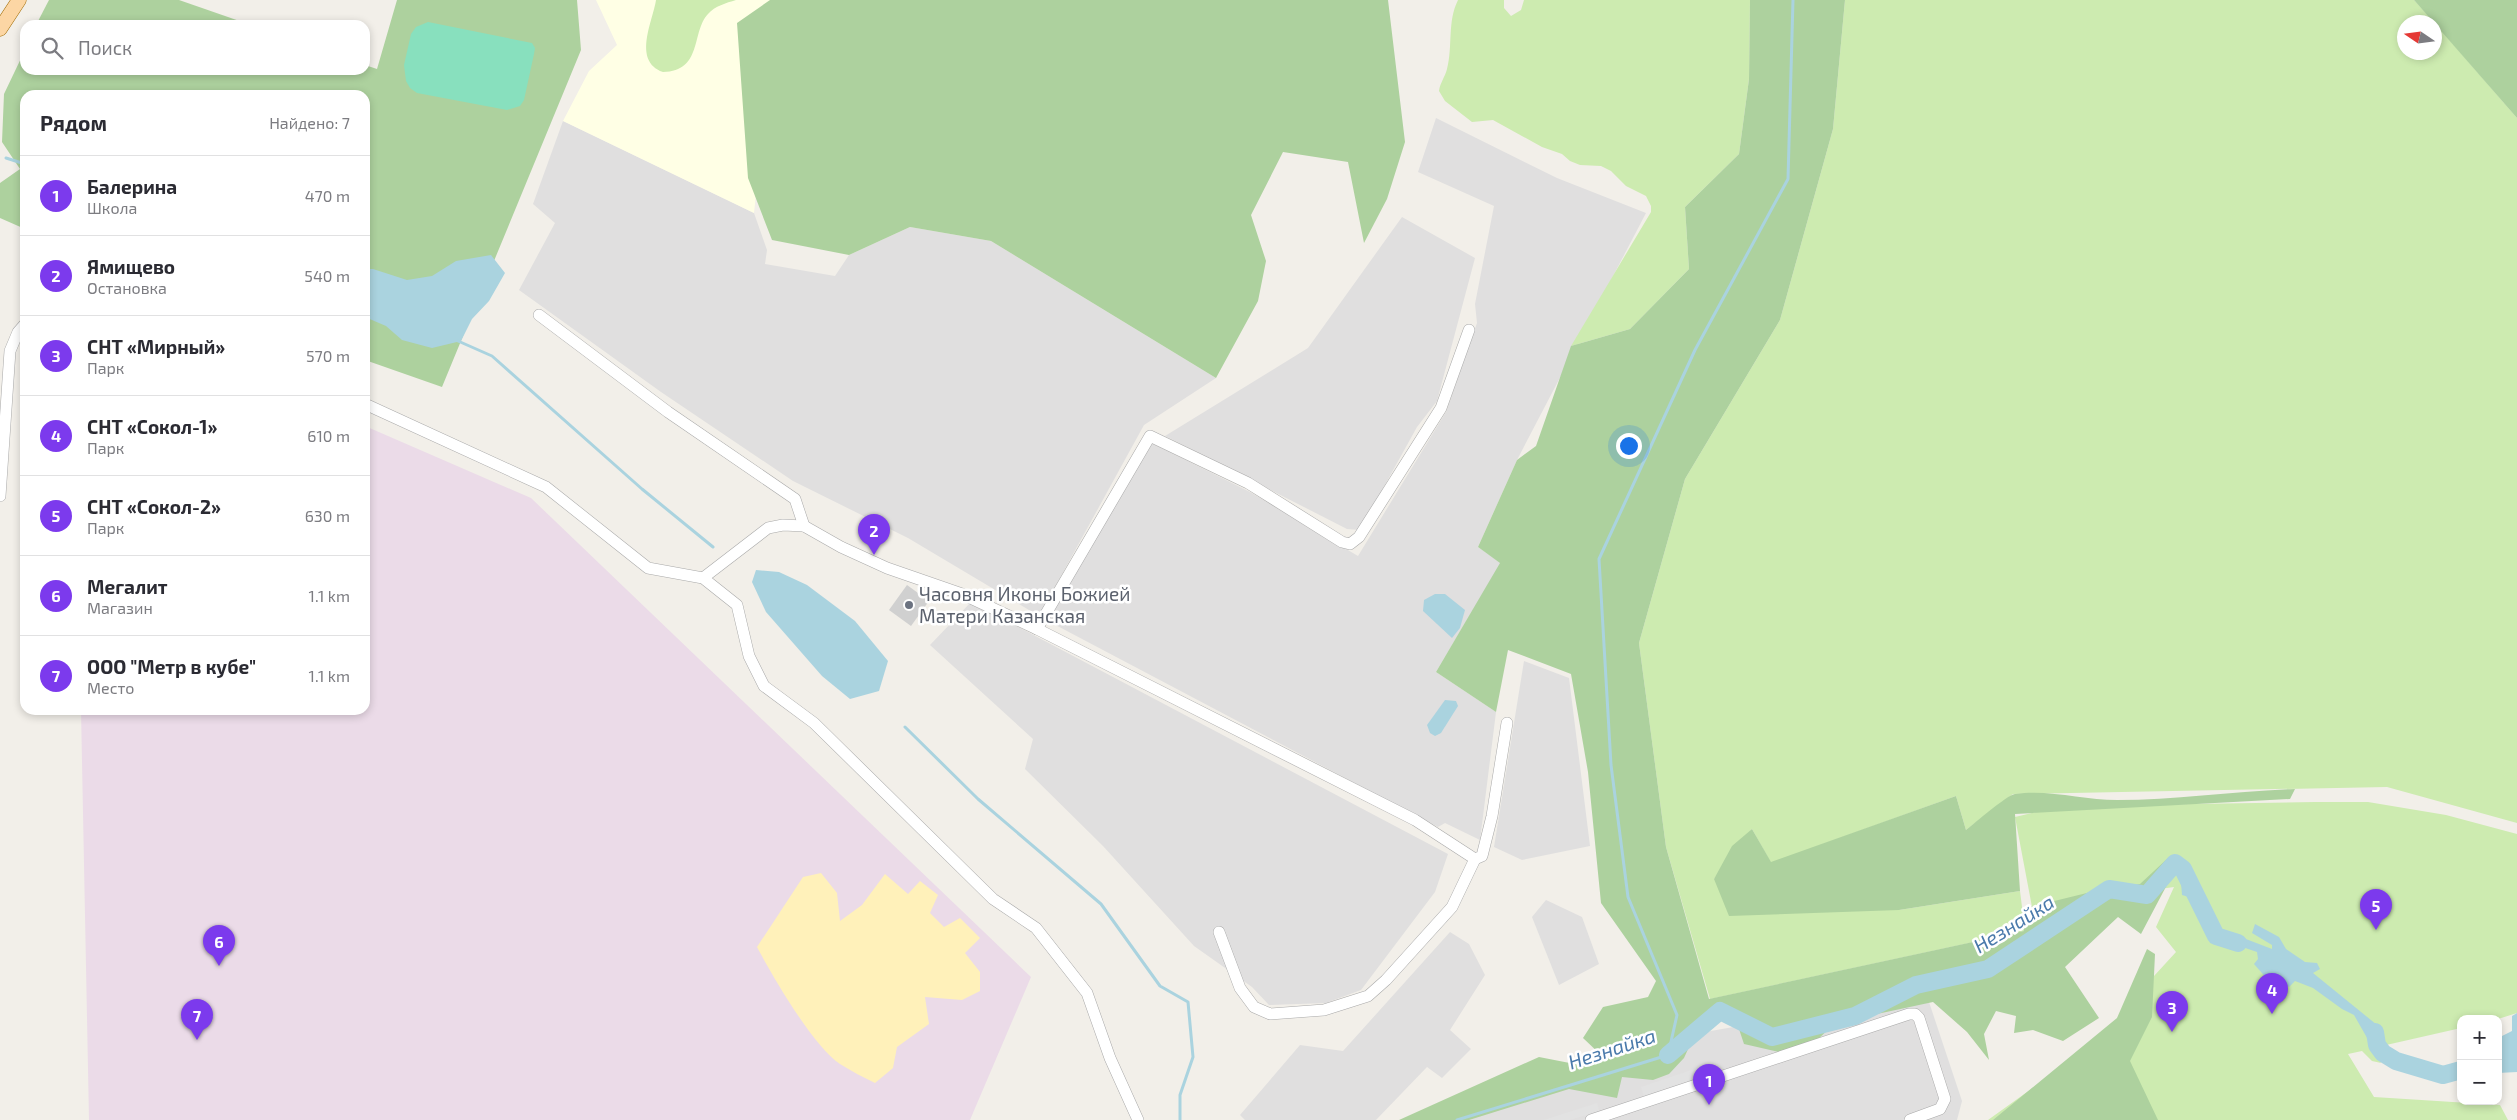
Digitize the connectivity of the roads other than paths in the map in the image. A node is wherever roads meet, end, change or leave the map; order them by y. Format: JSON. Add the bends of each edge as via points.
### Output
{"nodes":[{"id":1,"x":19,"y":0,"type":"edge"},
{"id":2,"x":0,"y":29,"type":"edge"},
{"id":3,"x":539,"y":314,"type":"dead end"},
{"id":4,"x":20,"y":330,"type":"edge"},
{"id":5,"x":1469,"y":330,"type":"dead end"},
{"id":6,"x":370,"y":406,"type":"edge"},
{"id":7,"x":0,"y":496,"type":"edge"},
{"id":8,"x":804,"y":526,"type":"junction"},
{"id":9,"x":703,"y":578,"type":"junction"},
{"id":10,"x":1037,"y":629,"type":"junction"},
{"id":11,"x":1507,"y":723,"type":"dead end"},
{"id":12,"x":1475,"y":859,"type":"junction"},
{"id":13,"x":1220,"y":932,"type":"dead end"},
{"id":14,"x":1138,"y":1120,"type":"edge"},
{"id":15,"x":1591,"y":1120,"type":"edge"},
{"id":16,"x":1910,"y":1120,"type":"edge"}],
"edges":[{"from":1,"to":2,"type":"main road"},
{"from":3,"to":8,"type":"street","via":[[668,412],[795,499]]},
{"from":4,"to":7,"type":"street","via":[[10,351]]},
{"from":5,"to":10,"type":"street","via":[[1441,408],[1359,537],[1350,544],[1248,483],[1150,436]]},
{"from":6,"to":9,"type":"street","via":[[546,487],[648,568]]},
{"from":8,"to":9,"type":"street","via":[[768,528]]},
{"from":8,"to":10,"type":"street","via":[[887,568],[962,594]]},
{"from":9,"to":14,"type":"street","via":[[737,605],[749,656],[764,686],[814,723],[993,899],[1036,928],[1087,993],[1110,1058]]},
{"from":10,"to":12,"type":"street","via":[[1415,820]]},
{"from":11,"to":12,"type":"street","via":[[1492,816],[1482,856]]},
{"from":12,"to":13,"type":"street","via":[[1452,907],[1386,980],[1368,996],[1324,1010],[1270,1014],[1254,1007],[1240,988]]},
{"from":15,"to":16,"type":"street","via":[[1914,1014],[1919,1018],[1945,1099],[1940,1110]]}]}
